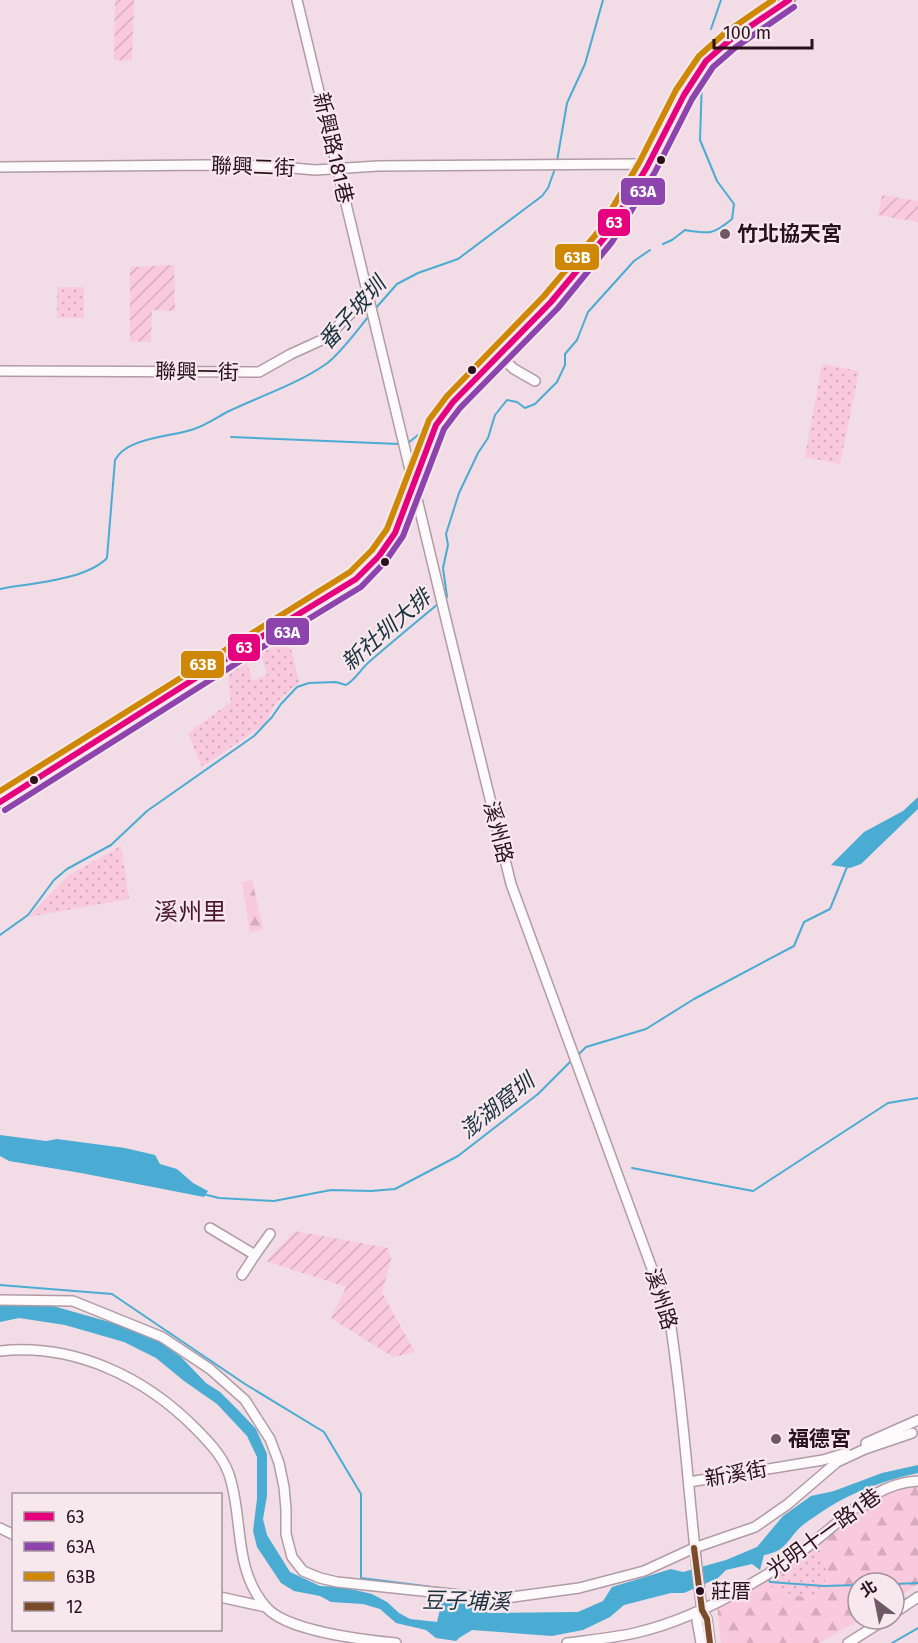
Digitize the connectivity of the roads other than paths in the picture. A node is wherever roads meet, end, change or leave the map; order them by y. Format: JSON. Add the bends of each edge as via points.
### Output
{"nodes":[{"id":1,"x":297,"y":0,"type":"edge"},
{"id":2,"x":789,"y":0,"type":"edge"},
{"id":3,"x":0,"y":167,"type":"edge"},
{"id":4,"x":646,"y":167,"type":"junction"},
{"id":5,"x":338,"y":168,"type":"junction"},
{"id":6,"x":368,"y":296,"type":"junction"},
{"id":7,"x":499,"y":355,"type":"junction"},
{"id":8,"x":0,"y":371,"type":"edge"},
{"id":9,"x":535,"y":381,"type":"dead end"},
{"id":10,"x":414,"y":486,"type":"junction"},
{"id":11,"x":0,"y":802,"type":"edge"},
{"id":12,"x":210,"y":1228,"type":"dead end"},
{"id":13,"x":270,"y":1234,"type":"dead end"},
{"id":14,"x":255,"y":1255,"type":"junction"},
{"id":15,"x":242,"y":1275,"type":"dead end"},
{"id":16,"x":0,"y":1300,"type":"edge"},
{"id":17,"x":0,"y":1351,"type":"edge"},
{"id":18,"x":918,"y":1419,"type":"edge"},
{"id":19,"x":897,"y":1429,"type":"junction"},
{"id":20,"x":915,"y":1433,"type":"edge"},
{"id":21,"x":839,"y":1459,"type":"junction"},
{"id":22,"x":918,"y":1480,"type":"edge"},
{"id":23,"x":689,"y":1482,"type":"junction"},
{"id":24,"x":694,"y":1548,"type":"junction"},
{"id":25,"x":222,"y":1597,"type":"edge"},
{"id":26,"x":266,"y":1607,"type":"junction"},
{"id":27,"x":702,"y":1610,"type":"junction"},
{"id":28,"x":867,"y":1631,"type":"edge"},
{"id":29,"x":590,"y":1640,"type":"junction"},
{"id":30,"x":396,"y":1643,"type":"edge"},
{"id":31,"x":567,"y":1643,"type":"edge"},
{"id":32,"x":606,"y":1643,"type":"edge"},
{"id":33,"x":701,"y":1643,"type":"edge"},
{"id":34,"x":710,"y":1643,"type":"edge"},
{"id":35,"x":848,"y":1643,"type":"edge"}],
"edges":[{"from":1,"to":5,"type":"street","name":"新興路181巷"},
{"from":2,"to":4,"type":"main road","via":[[706,61]]},
{"from":3,"to":5,"type":"street","name":"聯興二街"},
{"from":4,"to":5,"type":"street","name":"聯興二街","via":[[564,164]]},
{"from":4,"to":7,"type":"main road","via":[[590,257]]},
{"from":5,"to":6,"type":"street","name":"新興路181巷"},
{"from":6,"to":8,"type":"street","name":"聯興一街","via":[[326,338],[259,372]]},
{"from":6,"to":10,"type":"street","name":"新興路181巷"},
{"from":7,"to":9,"type":"street"},
{"from":7,"to":10,"type":"main road","via":[[436,425]]},
{"from":10,"to":11,"type":"main road","via":[[395,533],[356,579]]},
{"from":10,"to":23,"type":"street","name":"溪州路","via":[[511,884],[669,1315]]},
{"from":12,"to":14,"type":"street"},
{"from":13,"to":14,"type":"street"},
{"from":14,"to":15,"type":"street"},
{"from":16,"to":24,"type":"street","via":[[73,1301],[162,1336],[210,1369],[245,1400],[270,1439],[284,1487],[286,1534],[292,1557],[303,1571],[320,1578],[498,1599],[579,1588],[644,1571]]},
{"from":17,"to":26,"type":"street","via":[[49,1351],[94,1362],[160,1396],[190,1423],[219,1454],[231,1480],[244,1565]]},
{"from":18,"to":19,"type":"street","name":"新溪街"},
{"from":19,"to":20,"type":"street"},
{"from":19,"to":21,"type":"street","name":"新溪街"},
{"from":20,"to":21,"type":"street"},
{"from":21,"to":23,"type":"street","name":"新溪街"},
{"from":21,"to":24,"type":"street","via":[[756,1527]]},
{"from":22,"to":27,"type":"street","name":"光明十一路1巷","via":[[867,1497],[772,1571]]},
{"from":23,"to":24,"type":"street","name":"溪州路"},
{"from":24,"to":27,"type":"street","name":"溪州路"},
{"from":25,"to":26,"type":"street"},
{"from":26,"to":30,"type":"street","via":[[303,1627]]},
{"from":27,"to":29,"type":"street","name":"光明十一路1巷","via":[[636,1633]]},
{"from":27,"to":33,"type":"street","via":[[697,1620]]},
{"from":27,"to":34,"type":"street"},
{"from":28,"to":35,"type":"street"},
{"from":29,"to":31,"type":"street","name":"光明十一路1巷"},
{"from":29,"to":32,"type":"street"}]}
